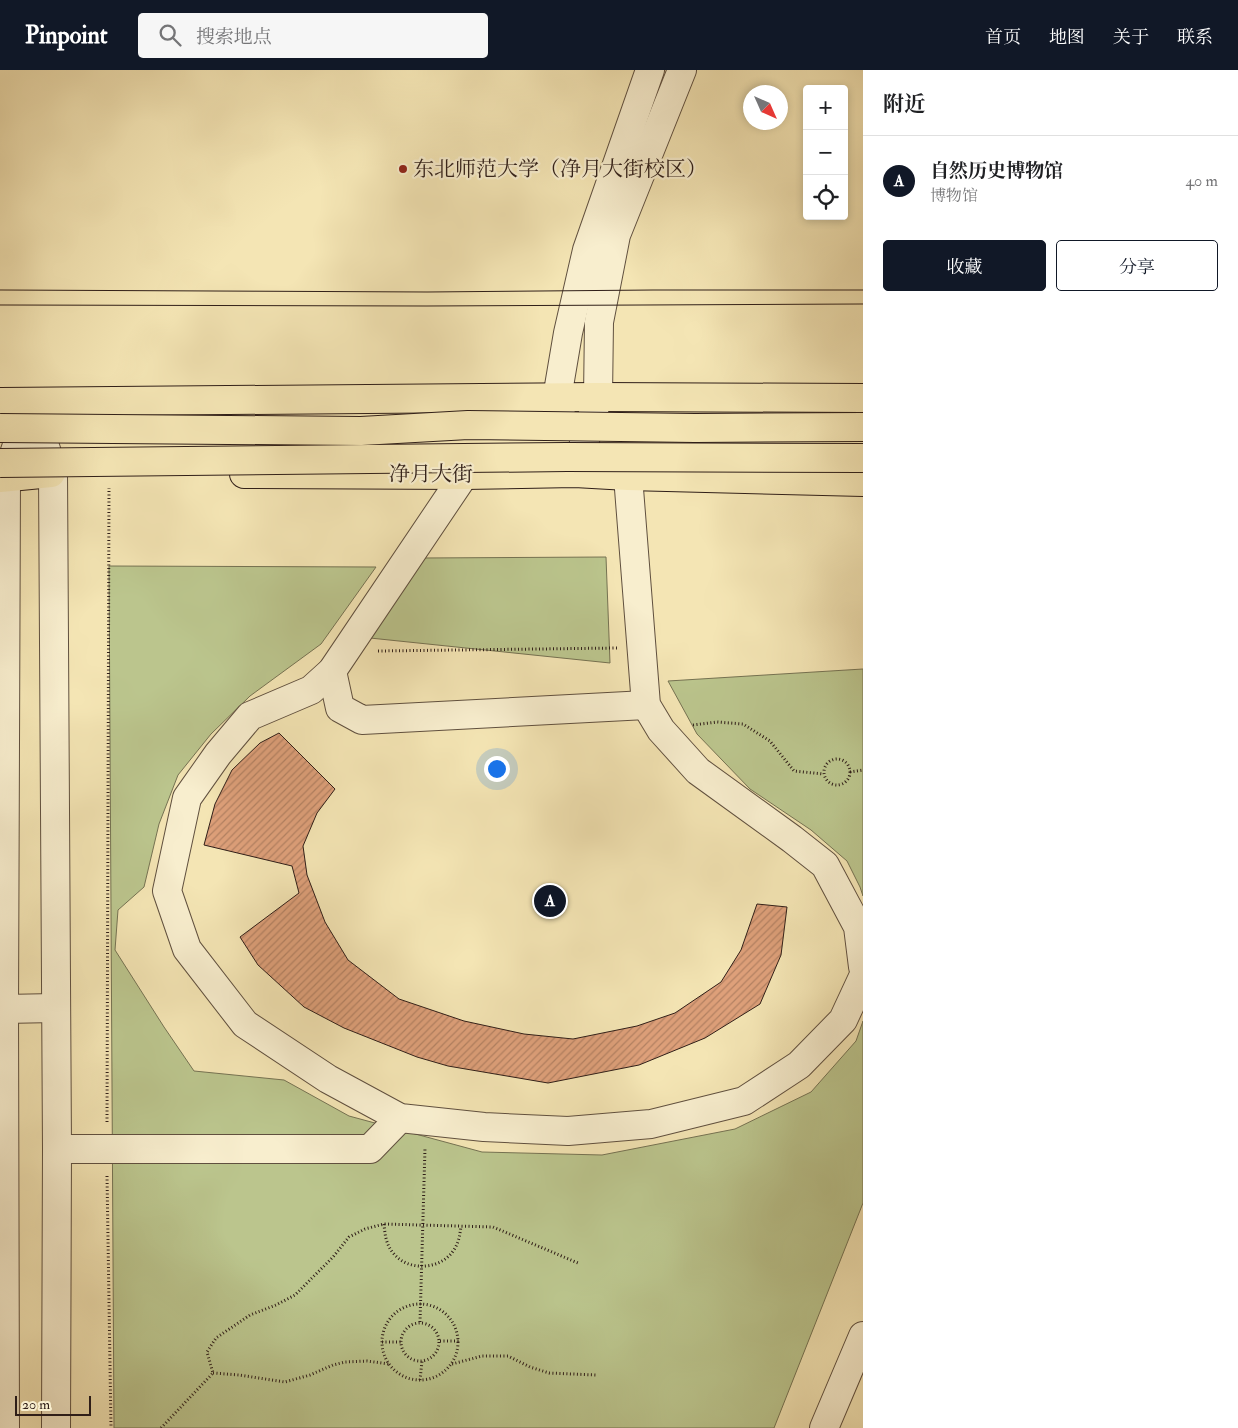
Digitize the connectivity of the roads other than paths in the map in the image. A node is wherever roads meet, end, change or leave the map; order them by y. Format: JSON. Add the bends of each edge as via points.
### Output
{"nodes":[{"id":1,"x":650,"y":70,"type":"edge"},
{"id":2,"x":682,"y":70,"type":"edge"},
{"id":3,"x":598,"y":397,"type":"junction"},
{"id":4,"x":557,"y":398,"type":"junction"},
{"id":5,"x":863,"y":398,"type":"edge"},
{"id":6,"x":0,"y":402,"type":"edge"},
{"id":7,"x":31,"y":402,"type":"junction"},
{"id":8,"x":863,"y":427,"type":"edge"},
{"id":9,"x":0,"y":428,"type":"edge"},
{"id":10,"x":863,"y":458,"type":"edge"},
{"id":11,"x":53,"y":472,"type":"junction"},
{"id":12,"x":2,"y":473,"type":"edge"},
{"id":13,"x":575,"y":473,"type":"junction"},
{"id":14,"x":464,"y":475,"type":"junction"},
{"id":15,"x":628,"y":476,"type":"junction"},
{"id":16,"x":863,"y":482,"type":"edge"},
{"id":17,"x":338,"y":661,"type":"junction"},
{"id":18,"x":646,"y":705,"type":"junction"},
{"id":19,"x":863,"y":967,"type":"edge"},
{"id":20,"x":863,"y":978,"type":"edge"},
{"id":21,"x":56,"y":1008,"type":"junction"},
{"id":22,"x":4,"y":1009,"type":"junction"},
{"id":23,"x":400,"y":1118,"type":"junction"},
{"id":24,"x":57,"y":1149,"type":"junction"},
{"id":25,"x":863,"y":1336,"type":"edge"},
{"id":26,"x":5,"y":1428,"type":"edge"},
{"id":27,"x":56,"y":1428,"type":"edge"},
{"id":28,"x":824,"y":1428,"type":"edge"}],
"edges":[{"from":1,"to":4,"type":"street","via":[[587,250]]},
{"from":2,"to":3,"type":"street","via":[[616,235],[599,322]]},
{"from":3,"to":4,"type":"main road"},
{"from":3,"to":5,"type":"main road"},
{"from":3,"to":13,"type":"street"},
{"from":4,"to":7,"type":"main road"},
{"from":4,"to":13,"type":"street"},
{"from":6,"to":7,"type":"main road"},
{"from":7,"to":11,"type":"street"},
{"from":7,"to":12,"type":"street"},
{"from":8,"to":9,"type":"main road","name":"净月大街","bridge":true,"via":[[468,425],[361,432]]},
{"from":10,"to":12,"type":"main road","name":"净月大街","bridge":true,"via":[[567,457]]},
{"from":11,"to":12,"type":"main road","name":"净月大街"},
{"from":11,"to":14,"type":"main road","name":"净月大街"},
{"from":11,"to":21,"type":"street"},
{"from":12,"to":22,"type":"street"},
{"from":13,"to":14,"type":"main road","name":"净月大街"},
{"from":13,"to":15,"type":"main road","name":"净月大街"},
{"from":14,"to":17,"type":"street"},
{"from":15,"to":16,"type":"main road","name":"净月大街"},
{"from":15,"to":18,"type":"street"},
{"from":17,"to":18,"type":"street","via":[[340,708],[362,720]]},
{"from":17,"to":23,"type":"street","via":[[311,690],[250,716],[218,754],[187,798],[167,891],[187,949],[245,1024],[328,1079]]},
{"from":18,"to":19,"type":"street","via":[[661,730],[698,771],[825,865],[858,927]]},
{"from":20,"to":23,"type":"street","via":[[843,1020],[799,1065],[744,1101],[651,1124],[568,1131]]},
{"from":21,"to":22,"type":"street"},
{"from":21,"to":24,"type":"street"},
{"from":22,"to":26,"type":"street"},
{"from":23,"to":24,"type":"street","via":[[370,1149]]},
{"from":24,"to":27,"type":"street"},
{"from":25,"to":28,"type":"street"}]}
